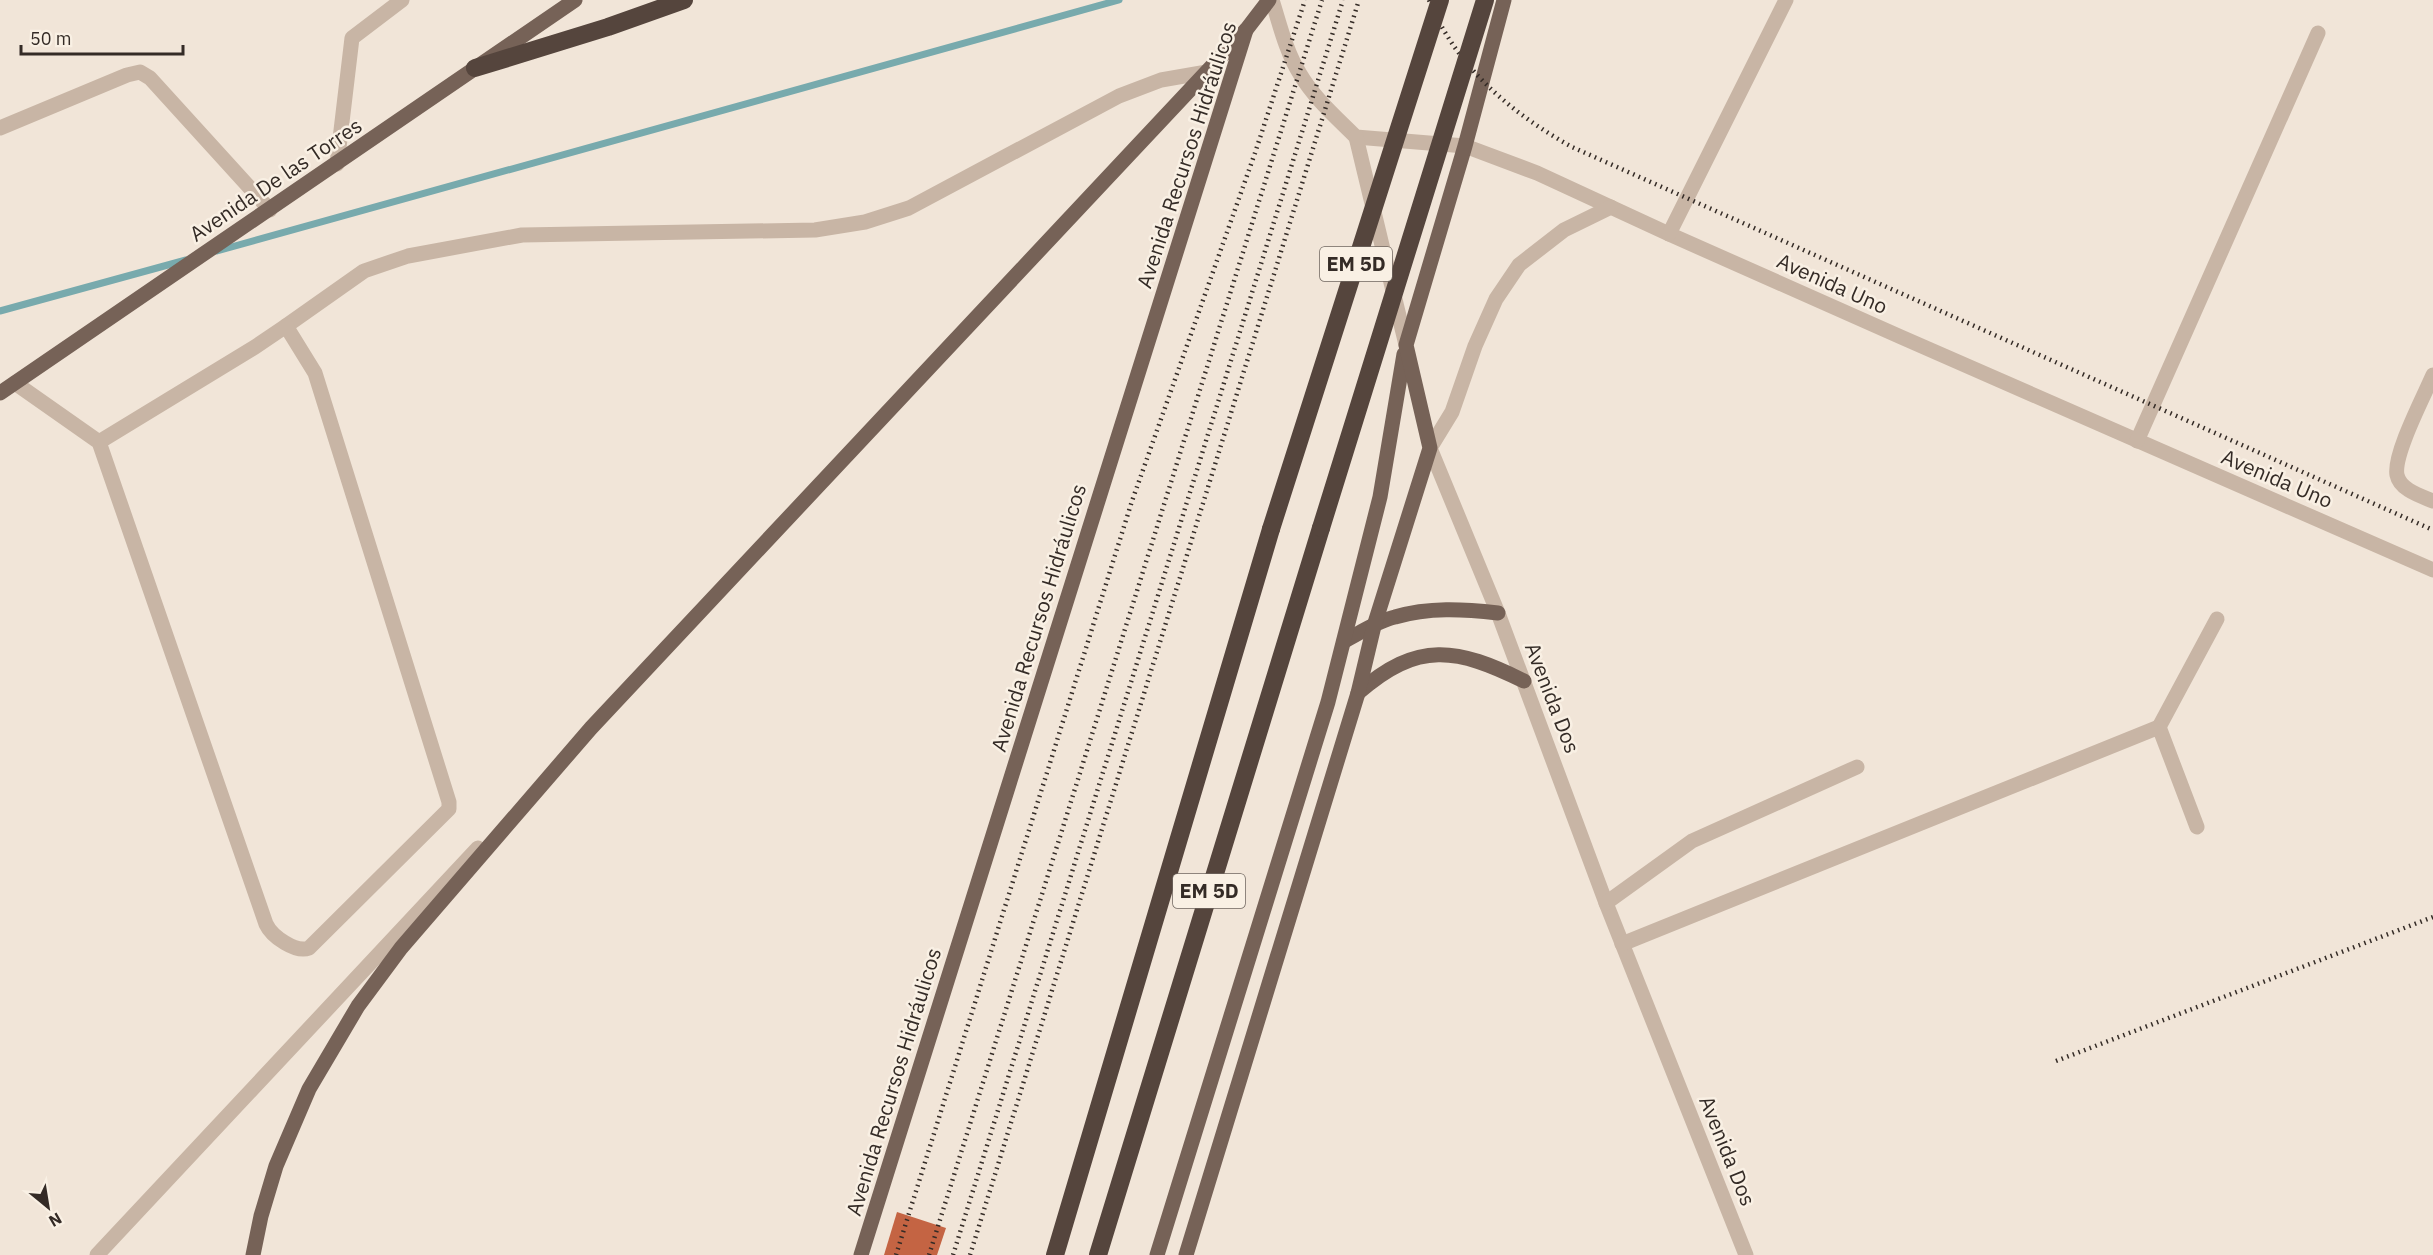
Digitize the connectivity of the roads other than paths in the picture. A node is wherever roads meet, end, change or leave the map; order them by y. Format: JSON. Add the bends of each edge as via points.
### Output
{"nodes":[{"id":1,"x":402,"y":0,"type":"edge"},
{"id":2,"x":575,"y":0,"type":"edge"},
{"id":3,"x":684,"y":0,"type":"edge"},
{"id":4,"x":1270,"y":0,"type":"edge"},
{"id":5,"x":1440,"y":0,"type":"edge"},
{"id":6,"x":1485,"y":0,"type":"edge"},
{"id":7,"x":1504,"y":0,"type":"edge"},
{"id":8,"x":1786,"y":0,"type":"edge"},
{"id":9,"x":1246,"y":30,"type":"junction"},
{"id":10,"x":2318,"y":33,"type":"dead end"},
{"id":11,"x":475,"y":68,"type":"junction"},
{"id":12,"x":1207,"y":72,"type":"junction"},
{"id":13,"x":0,"y":128,"type":"edge"},
{"id":14,"x":1356,"y":137,"type":"junction"},
{"id":15,"x":1465,"y":146,"type":"junction"},
{"id":16,"x":337,"y":164,"type":"junction"},
{"id":17,"x":1611,"y":207,"type":"junction"},
{"id":18,"x":265,"y":213,"type":"junction"},
{"id":19,"x":1669,"y":234,"type":"junction"},
{"id":20,"x":286,"y":326,"type":"junction"},
{"id":21,"x":1406,"y":345,"type":"junction"},
{"id":22,"x":2433,"y":375,"type":"edge"},
{"id":23,"x":15,"y":383,"type":"junction"},
{"id":24,"x":0,"y":393,"type":"edge"},
{"id":25,"x":2137,"y":441,"type":"junction"},
{"id":26,"x":99,"y":442,"type":"junction"},
{"id":27,"x":1430,"y":448,"type":"junction"},
{"id":28,"x":2433,"y":501,"type":"edge"},
{"id":29,"x":2433,"y":570,"type":"edge"},
{"id":30,"x":1498,"y":613,"type":"junction"},
{"id":31,"x":2217,"y":619,"type":"dead end"},
{"id":32,"x":1374,"y":626,"type":"junction"},
{"id":33,"x":1344,"y":641,"type":"junction"},
{"id":34,"x":1524,"y":681,"type":"junction"},
{"id":35,"x":1358,"y":693,"type":"junction"},
{"id":36,"x":2159,"y":727,"type":"junction"},
{"id":37,"x":591,"y":728,"type":"junction"},
{"id":38,"x":1857,"y":767,"type":"dead end"},
{"id":39,"x":2198,"y":827,"type":"dead end"},
{"id":40,"x":1606,"y":903,"type":"junction"},
{"id":41,"x":1622,"y":944,"type":"junction"},
{"id":42,"x":97,"y":1255,"type":"edge"},
{"id":43,"x":253,"y":1255,"type":"edge"},
{"id":44,"x":861,"y":1255,"type":"edge"},
{"id":45,"x":1055,"y":1255,"type":"edge"},
{"id":46,"x":1098,"y":1255,"type":"edge"},
{"id":47,"x":1157,"y":1255,"type":"edge"},
{"id":48,"x":1186,"y":1255,"type":"edge"},
{"id":49,"x":1746,"y":1255,"type":"edge"}],
"edges":[{"from":1,"to":16,"type":"street","via":[[352,38]]},
{"from":2,"to":11,"type":"main road","name":"Avenida De las Torres"},
{"from":3,"to":11,"type":"highway"},
{"from":4,"to":9,"type":"main road","name":"Avenida Recursos Hidráulicos"},
{"from":4,"to":14,"type":"street","via":[[1299,73],[1313,94]]},
{"from":5,"to":45,"type":"highway","number":"EM 5D","bridge":true,"via":[[1271,529]]},
{"from":6,"to":46,"type":"highway","number":"EM 5D","bridge":true},
{"from":7,"to":15,"type":"main road","name":"Avenida Dos"},
{"from":8,"to":19,"type":"street"},
{"from":9,"to":12,"type":"main road"},
{"from":9,"to":44,"type":"main road","name":"Avenida Recursos Hidráulicos"},
{"from":10,"to":25,"type":"street"},
{"from":11,"to":16,"type":"main road","name":"Avenida De las Torres"},
{"from":12,"to":20,"type":"street","via":[[1161,80],[1119,96],[909,208],[864,222],[815,230],[522,235],[408,256],[364,271]]},
{"from":12,"to":37,"type":"main road"},
{"from":13,"to":18,"type":"street","via":[[140,72],[173,102]]},
{"from":14,"to":15,"type":"street","name":"Avenida Uno"},
{"from":14,"to":21,"type":"street"},
{"from":15,"to":17,"type":"street","name":"Avenida Uno"},
{"from":15,"to":21,"type":"main road","name":"Avenida Dos"},
{"from":16,"to":18,"type":"main road","name":"Avenida De las Torres"},
{"from":17,"to":19,"type":"street","name":"Avenida Uno"},
{"from":17,"to":27,"type":"street","via":[[1564,230],[1519,265],[1496,298],[1452,412]]},
{"from":18,"to":23,"type":"main road","name":"Avenida De las Torres"},
{"from":19,"to":25,"type":"street","name":"Avenida Uno"},
{"from":20,"to":26,"type":"street"},
{"from":20,"to":26,"type":"street","via":[[315,373],[449,802],[447,813],[302,951],[268,930]]},
{"from":21,"to":27,"type":"main road","name":"Avenida Dos"},
{"from":21,"to":33,"type":"main road","via":[[1380,497]]},
{"from":22,"to":28,"type":"street","via":[[2397,458],[2397,476],[2407,489]]},
{"from":23,"to":24,"type":"main road","name":"Avenida De las Torres"},
{"from":23,"to":26,"type":"street"},
{"from":25,"to":29,"type":"street","name":"Avenida Uno"},
{"from":27,"to":30,"type":"street","name":"Avenida Dos"},
{"from":27,"to":32,"type":"main road"},
{"from":30,"to":32,"type":"main road","via":[[1428,610],[1393,617]]},
{"from":30,"to":34,"type":"street","name":"Avenida Dos"},
{"from":31,"to":36,"type":"street"},
{"from":32,"to":33,"type":"main road"},
{"from":32,"to":35,"type":"main road"},
{"from":33,"to":47,"type":"main road"},
{"from":34,"to":35,"type":"main road","via":[[1468,657],[1440,653],[1410,658],[1379,674]]},
{"from":34,"to":40,"type":"street","name":"Avenida Dos"},
{"from":35,"to":48,"type":"main road"},
{"from":36,"to":39,"type":"street"},
{"from":36,"to":41,"type":"street"},
{"from":37,"to":42,"type":"street"},
{"from":37,"to":43,"type":"main road","via":[[401,948],[358,1006],[305,1097],[276,1166]]},
{"from":38,"to":40,"type":"street","via":[[1692,841]]},
{"from":40,"to":41,"type":"street","name":"Avenida Dos"},
{"from":41,"to":49,"type":"street","name":"Avenida Dos"}]}
